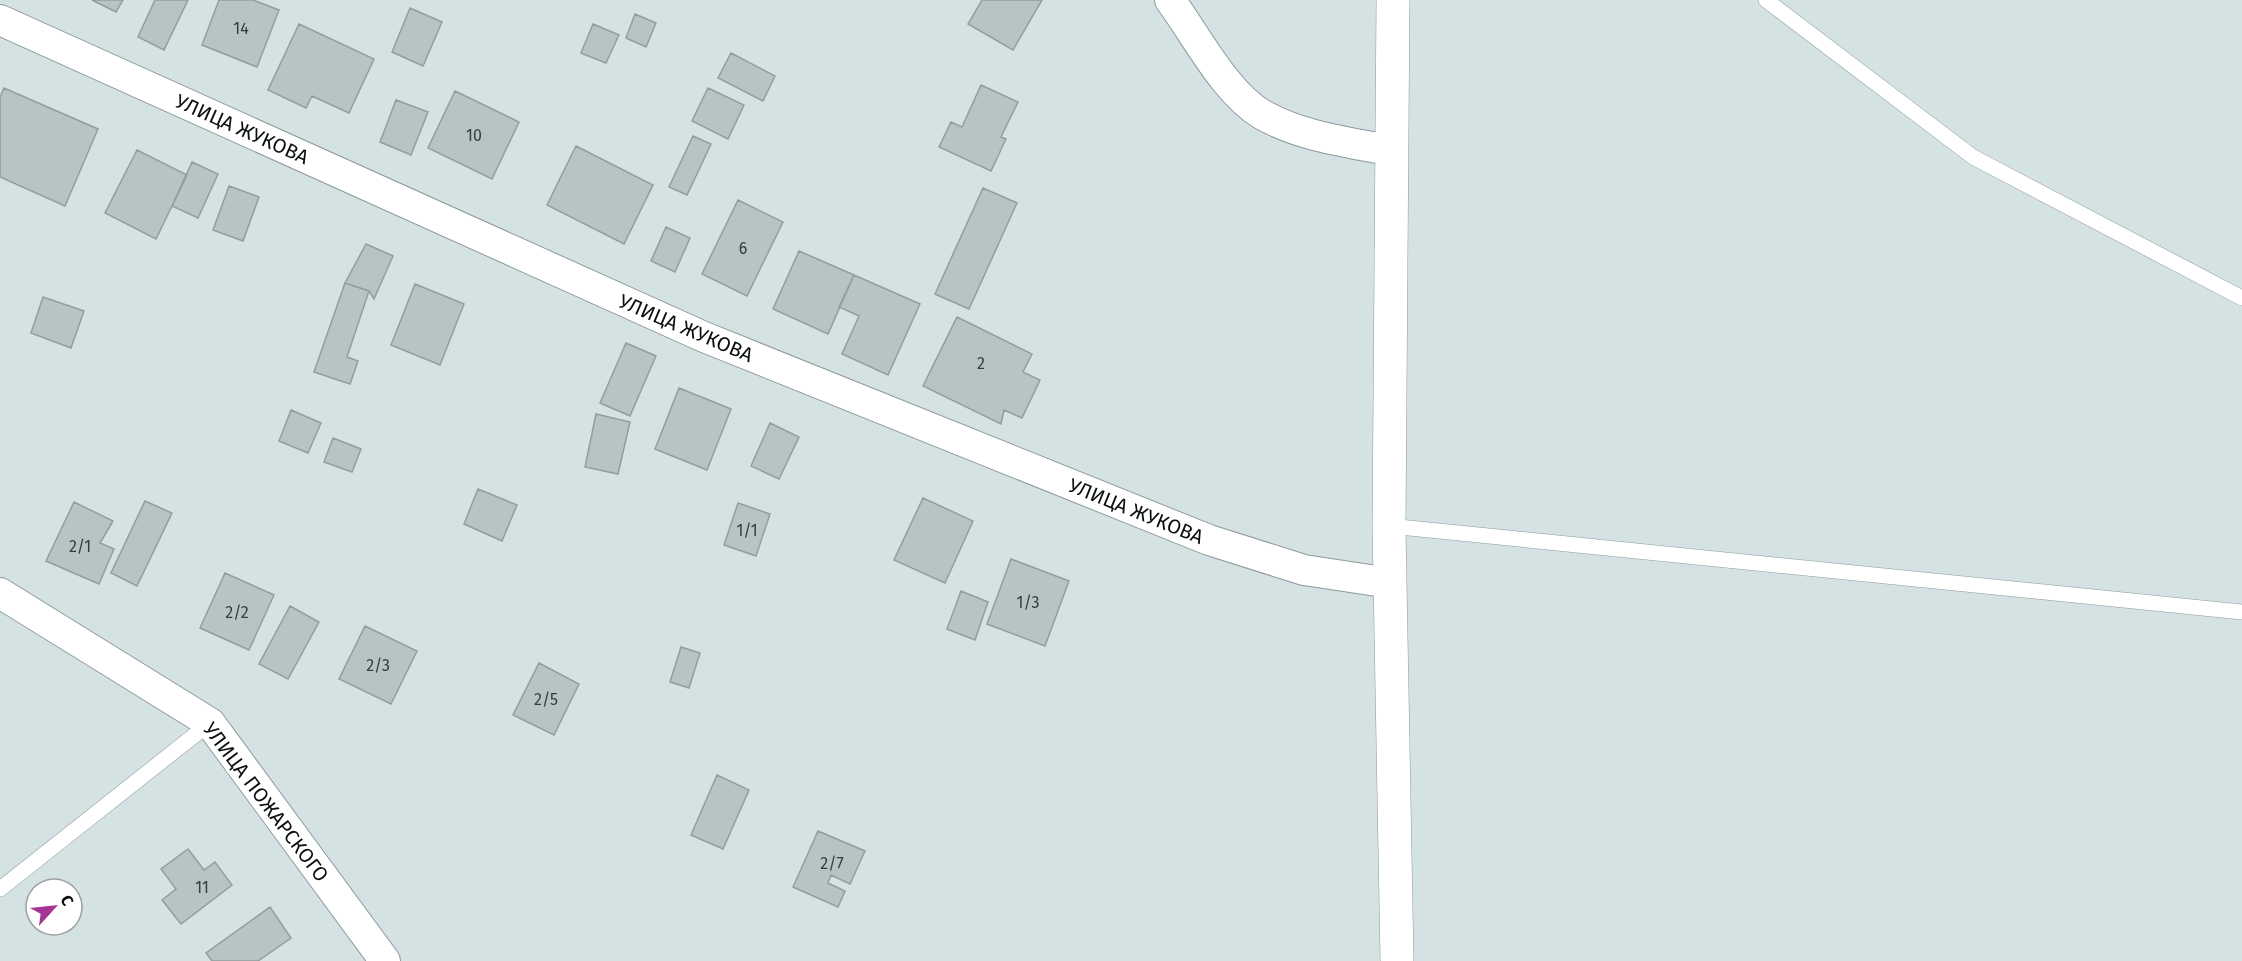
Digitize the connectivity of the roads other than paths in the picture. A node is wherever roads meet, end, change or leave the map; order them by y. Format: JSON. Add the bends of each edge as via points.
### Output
{"nodes":[{"id":1,"x":1170,"y":0,"type":"edge"},
{"id":2,"x":1393,"y":0,"type":"edge"},
{"id":3,"x":1766,"y":0,"type":"edge"},
{"id":4,"x":0,"y":20,"type":"edge"},
{"id":5,"x":1392,"y":151,"type":"junction"},
{"id":6,"x":2242,"y":298,"type":"edge"},
{"id":7,"x":1389,"y":526,"type":"junction"},
{"id":8,"x":1390,"y":583,"type":"junction"},
{"id":9,"x":0,"y":593,"type":"edge"},
{"id":10,"x":2242,"y":612,"type":"edge"},
{"id":11,"x":210,"y":723,"type":"junction"},
{"id":12,"x":0,"y":889,"type":"edge"},
{"id":13,"x":385,"y":961,"type":"edge"},
{"id":14,"x":1397,"y":961,"type":"edge"}],
"edges":[{"from":1,"to":5,"type":"street","via":[[1229,85],[1261,114],[1298,131]]},
{"from":2,"to":5,"type":"street"},
{"from":3,"to":6,"type":"lane","via":[[1973,157]]},
{"from":4,"to":8,"type":"street","name":"УЛИЦА ЖУКОВА","via":[[704,337],[1209,540],[1304,570]]},
{"from":5,"to":7,"type":"street"},
{"from":7,"to":8,"type":"street"},
{"from":7,"to":10,"type":"lane"},
{"from":8,"to":14,"type":"street"},
{"from":9,"to":11,"type":"street","name":"УЛИЦА ПОЖАРСКОГО"},
{"from":11,"to":12,"type":"lane"},
{"from":11,"to":13,"type":"street","name":"УЛИЦА ПОЖАРСКОГО"}]}
